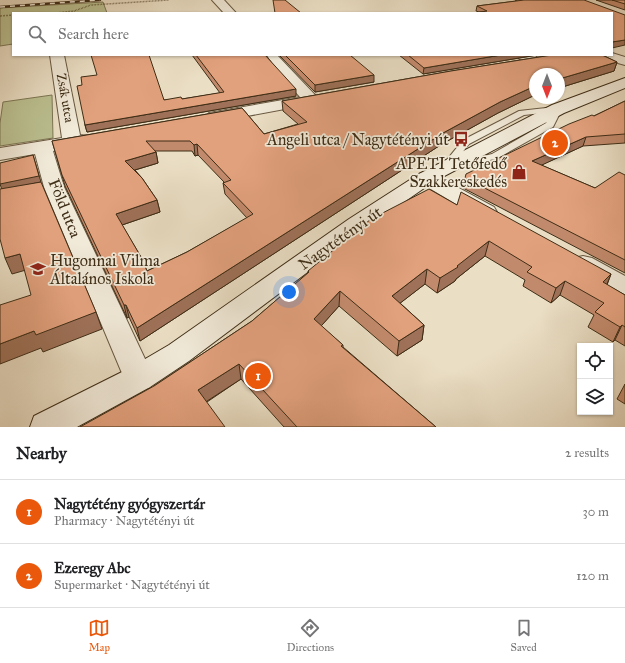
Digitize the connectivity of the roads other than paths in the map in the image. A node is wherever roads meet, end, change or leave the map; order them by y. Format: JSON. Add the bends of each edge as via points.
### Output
{"nodes":[{"id":1,"x":218,"y":0,"type":"edge"},
{"id":2,"x":229,"y":12,"type":"edge"},
{"id":3,"x":57,"y":56,"type":"edge"},
{"id":4,"x":270,"y":56,"type":"edge"},
{"id":5,"x":608,"y":56,"type":"edge"},
{"id":6,"x":625,"y":61,"type":"edge"},
{"id":7,"x":625,"y":84,"type":"edge"},
{"id":8,"x":203,"y":119,"type":"edge"},
{"id":9,"x":95,"y":138,"type":"edge"},
{"id":10,"x":72,"y":142,"type":"junction"},
{"id":11,"x":43,"y":147,"type":"junction"},
{"id":12,"x":0,"y":154,"type":"edge"},
{"id":13,"x":436,"y":173,"type":"junction"},
{"id":14,"x":502,"y":220,"type":"edge"},
{"id":15,"x":564,"y":254,"type":"edge"},
{"id":16,"x":625,"y":287,"type":"edge"},
{"id":17,"x":139,"y":378,"type":"junction"},
{"id":18,"x":46,"y":427,"type":"edge"}],
"edges":[{"from":1,"to":2,"type":"street"},
{"from":3,"to":10,"type":"street","name":"Zsák utca"},
{"from":4,"to":8,"type":"street","via":[[319,99]]},
{"from":5,"to":6,"type":"street"},
{"from":7,"to":13,"type":"street","name":"Nagytétényi út","via":[[558,109]]},
{"from":9,"to":10,"type":"street"},
{"from":10,"to":11,"type":"street"},
{"from":11,"to":12,"type":"street"},
{"from":11,"to":17,"type":"street","name":"Föld utca","via":[[47,189]]},
{"from":13,"to":14,"type":"street"},
{"from":13,"to":17,"type":"street","name":"Nagytétényi út","via":[[357,224],[185,349]]},
{"from":15,"to":16,"type":"street"},
{"from":17,"to":18,"type":"street","name":"Nagytétényi út"}]}
